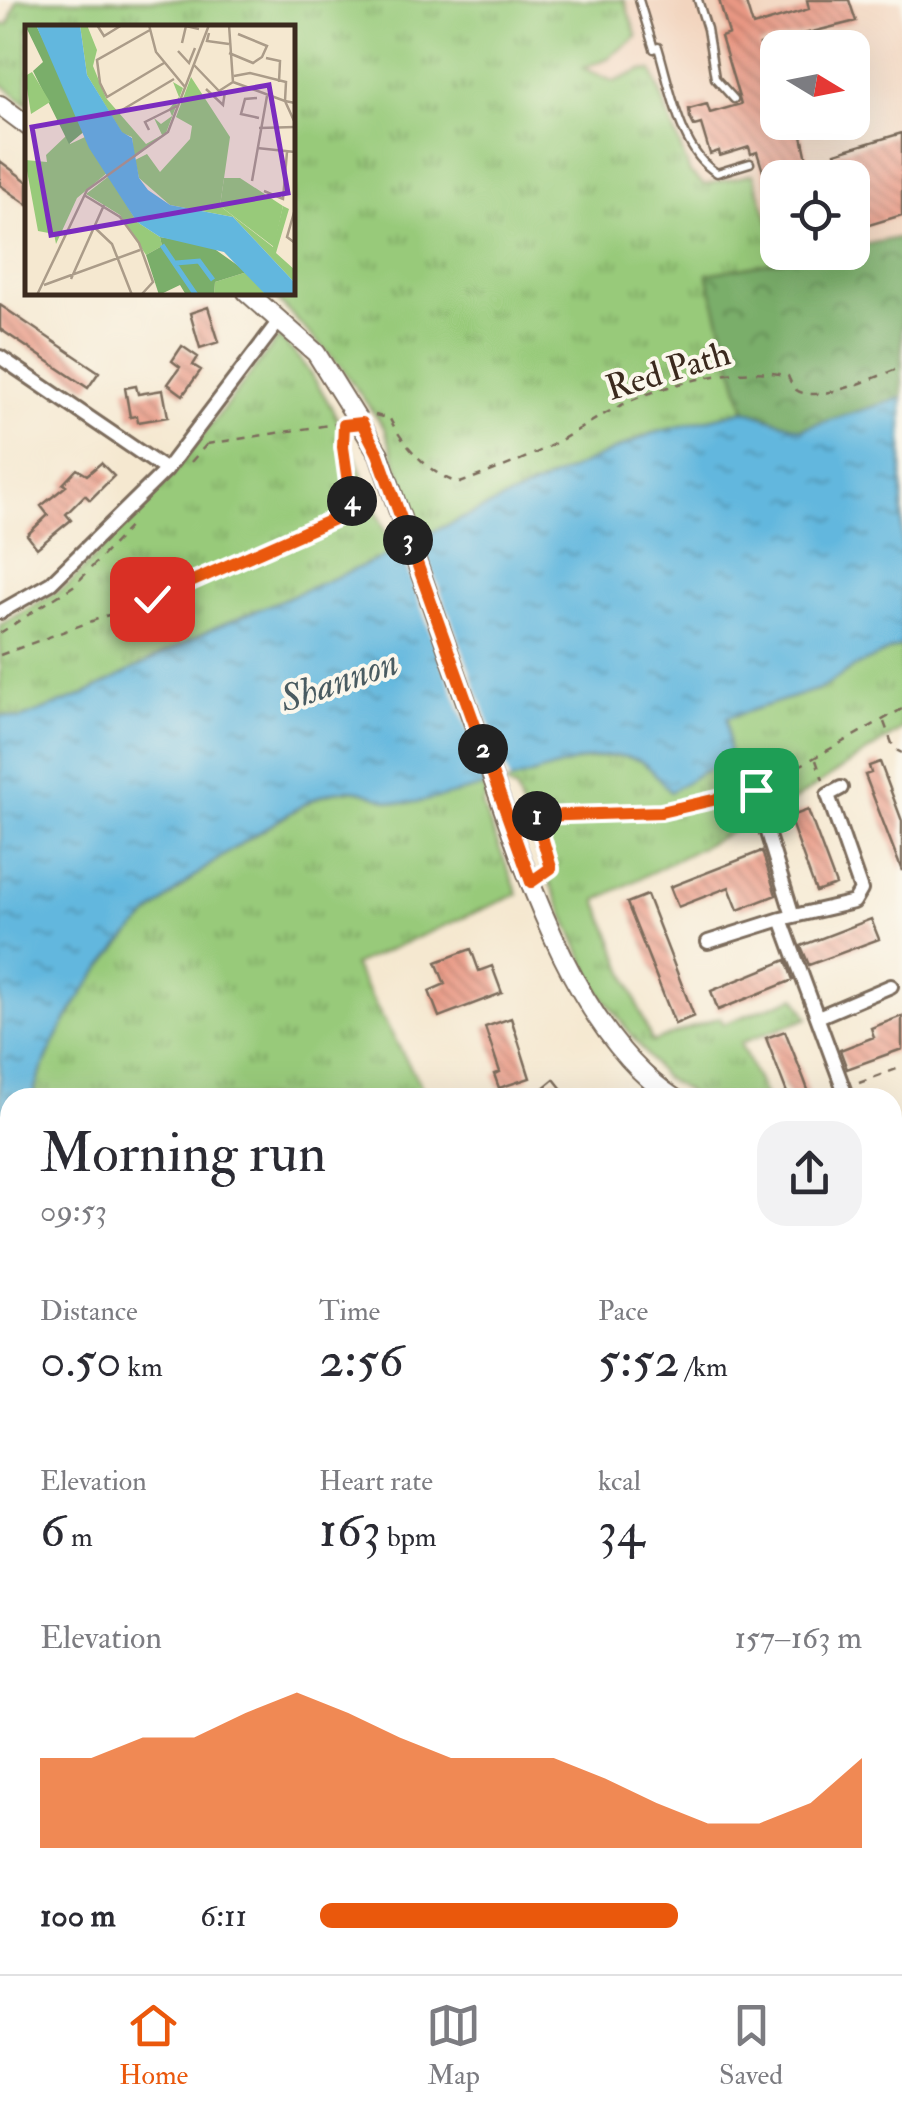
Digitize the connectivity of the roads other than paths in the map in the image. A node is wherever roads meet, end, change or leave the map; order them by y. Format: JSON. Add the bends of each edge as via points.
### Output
{"nodes":[{"id":1,"x":640,"y":0,"type":"edge"},
{"id":2,"x":698,"y":0,"type":"edge"},
{"id":3,"x":734,"y":99,"type":"dead end"},
{"id":4,"x":0,"y":106,"type":"edge"},
{"id":5,"x":25,"y":124,"type":"edge"},
{"id":6,"x":750,"y":163,"type":"dead end"},
{"id":7,"x":250,"y":295,"type":"edge"},
{"id":8,"x":280,"y":321,"type":"junction"},
{"id":9,"x":0,"y":358,"type":"edge"},
{"id":10,"x":166,"y":470,"type":"junction"},
{"id":11,"x":0,"y":612,"type":"edge"},
{"id":12,"x":828,"y":794,"type":"road end"},
{"id":13,"x":764,"y":824,"type":"road end"},
{"id":14,"x":787,"y":918,"type":"junction"},
{"id":15,"x":708,"y":942,"type":"dead end"},
{"id":16,"x":891,"y":986,"type":"dead end"},
{"id":17,"x":818,"y":1017,"type":"junction"},
{"id":18,"x":663,"y":1088,"type":"edge"},
{"id":19,"x":843,"y":1088,"type":"edge"}],
"edges":[{"from":1,"to":6,"type":"lane","via":[[700,164],[717,173]]},
{"from":2,"to":3,"type":"lane","via":[[715,78]]},
{"from":4,"to":5,"type":"main road"},
{"from":7,"to":8,"type":"main road"},
{"from":8,"to":10,"type":"street"},
{"from":8,"to":18,"type":"main road","via":[[316,353],[378,454],[561,954],[595,1015]]},
{"from":9,"to":10,"type":"street"},
{"from":10,"to":11,"type":"street","via":[[52,582]]},
{"from":12,"to":14,"type":"street","via":[[861,890],[854,902]]},
{"from":13,"to":14,"type":"street"},
{"from":14,"to":15,"type":"street"},
{"from":14,"to":17,"type":"street"},
{"from":16,"to":17,"type":"street"},
{"from":17,"to":19,"type":"street"}]}
